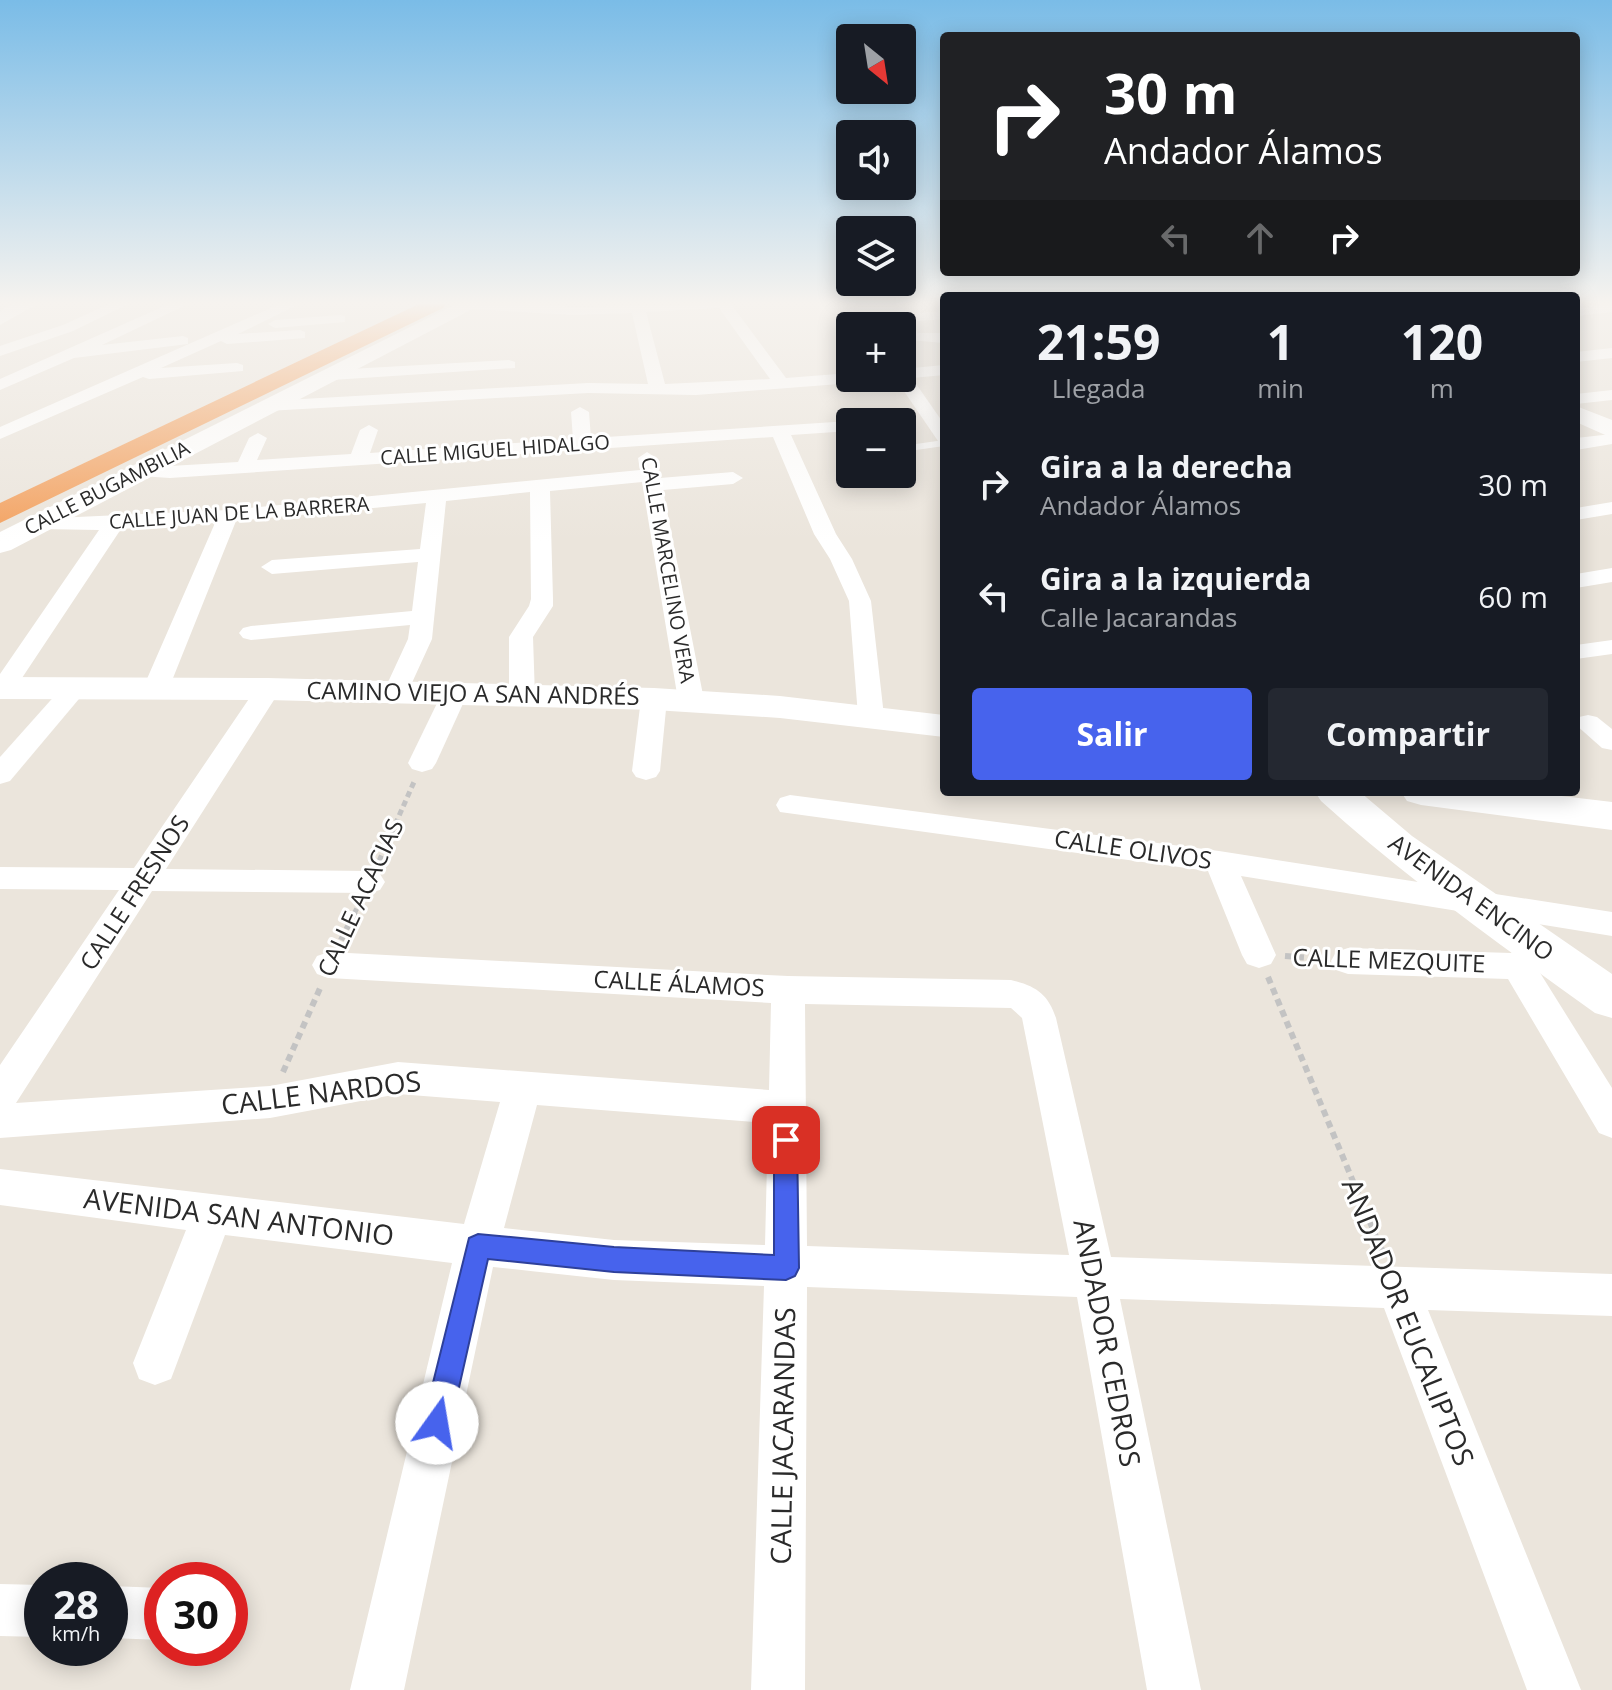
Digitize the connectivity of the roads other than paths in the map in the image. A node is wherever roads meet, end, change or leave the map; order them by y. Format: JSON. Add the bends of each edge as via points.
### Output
{"nodes":[{"id":1,"x":110,"y":383,"type":"edge"},
{"id":2,"x":233,"y":383,"type":"edge"},
{"id":3,"x":272,"y":383,"type":"edge"},
{"id":4,"x":316,"y":383,"type":"edge"},
{"id":5,"x":656,"y":383,"type":"edge"},
{"id":6,"x":781,"y":383,"type":"edge"},
{"id":7,"x":0,"y":387,"type":"edge"},
{"id":8,"x":658,"y":389,"type":"junction"},
{"id":9,"x":913,"y":392,"type":"edge"},
{"id":10,"x":1612,"y":395,"type":"edge"},
{"id":11,"x":80,"y":397,"type":"junction"},
{"id":12,"x":1580,"y":399,"type":"edge"},
{"id":13,"x":267,"y":406,"type":"junction"},
{"id":14,"x":580,"y":412,"type":"dead end"},
{"id":15,"x":1580,"y":415,"type":"edge"},
{"id":16,"x":931,"y":420,"type":"edge"},
{"id":17,"x":836,"y":427,"type":"edge"},
{"id":18,"x":369,"y":430,"type":"dead end"},
{"id":19,"x":1612,"y":430,"type":"edge"},
{"id":20,"x":780,"y":431,"type":"junction"},
{"id":21,"x":0,"y":434,"type":"edge"},
{"id":22,"x":258,"y":438,"type":"dead end"},
{"id":23,"x":645,"y":439,"type":"junction"},
{"id":24,"x":1612,"y":439,"type":"edge"},
{"id":25,"x":940,"y":441,"type":"edge"},
{"id":26,"x":1580,"y":443,"type":"edge"},
{"id":27,"x":582,"y":444,"type":"junction"},
{"id":28,"x":916,"y":446,"type":"edge"},
{"id":29,"x":359,"y":459,"type":"junction"},
{"id":30,"x":245,"y":467,"type":"junction"},
{"id":31,"x":140,"y":470,"type":"junction"},
{"id":32,"x":733,"y":478,"type":"dead end"},
{"id":33,"x":650,"y":480,"type":"junction"},
{"id":34,"x":540,"y":486,"type":"junction"},
{"id":35,"x":0,"y":492,"type":"edge"},
{"id":36,"x":437,"y":496,"type":"junction"},
{"id":37,"x":1612,"y":508,"type":"edge"},
{"id":38,"x":1580,"y":513,"type":"edge"},
{"id":39,"x":0,"y":514,"type":"edge"},
{"id":40,"x":228,"y":516,"type":"junction"},
{"id":41,"x":115,"y":522,"type":"junction"},
{"id":42,"x":41,"y":523,"type":"junction"},
{"id":43,"x":0,"y":544,"type":"edge"},
{"id":44,"x":429,"y":555,"type":"junction"},
{"id":45,"x":272,"y":567,"type":"dead end"},
{"id":46,"x":1612,"y":575,"type":"edge"},
{"id":47,"x":1580,"y":580,"type":"edge"},
{"id":48,"x":424,"y":617,"type":"junction"},
{"id":49,"x":251,"y":633,"type":"dead end"},
{"id":50,"x":1612,"y":647,"type":"edge"},
{"id":51,"x":1580,"y":651,"type":"edge"},
{"id":52,"x":2,"y":688,"type":"edge"},
{"id":53,"x":75,"y":688,"type":"junction"},
{"id":54,"x":156,"y":688,"type":"junction"},
{"id":55,"x":268,"y":689,"type":"junction"},
{"id":56,"x":396,"y":693,"type":"junction"},
{"id":57,"x":454,"y":695,"type":"junction"},
{"id":58,"x":522,"y":697,"type":"junction"},
{"id":59,"x":654,"y":699,"type":"junction"},
{"id":60,"x":691,"y":700,"type":"junction"},
{"id":61,"x":871,"y":716,"type":"junction"},
{"id":62,"x":1588,"y":723,"type":"dead end"},
{"id":63,"x":940,"y":725,"type":"edge"},
{"id":64,"x":1612,"y":742,"type":"edge"},
{"id":65,"x":422,"y":763,"type":"road end"},
{"id":66,"x":646,"y":771,"type":"dead end"},
{"id":67,"x":0,"y":775,"type":"edge"},
{"id":68,"x":1340,"y":796,"type":"edge"},
{"id":69,"x":1478,"y":796,"type":"edge"},
{"id":70,"x":1550,"y":801,"type":"edge"},
{"id":71,"x":790,"y":805,"type":"dead end"},
{"id":72,"x":1612,"y":816,"type":"edge"},
{"id":73,"x":1219,"y":862,"type":"junction"},
{"id":74,"x":0,"y":878,"type":"edge"},
{"id":75,"x":145,"y":879,"type":"junction"},
{"id":76,"x":369,"y":882,"type":"road end"},
{"id":77,"x":1475,"y":904,"type":"junction"},
{"id":78,"x":1612,"y":924,"type":"edge"},
{"id":79,"x":1259,"y":955,"type":"road end"},
{"id":80,"x":1528,"y":957,"type":"junction"},
{"id":81,"x":1348,"y":961,"type":"road end"},
{"id":82,"x":329,"y":965,"type":"road end"},
{"id":83,"x":788,"y":990,"type":"junction"},
{"id":84,"x":1612,"y":999,"type":"edge"},
{"id":85,"x":1028,"y":1000,"type":"joint"},
{"id":86,"x":523,"y":1087,"type":"junction"},
{"id":87,"x":0,"y":1096,"type":"edge"},
{"id":88,"x":786,"y":1108,"type":"junction"},
{"id":89,"x":0,"y":1121,"type":"edge"},
{"id":90,"x":1612,"y":1121,"type":"edge"},
{"id":91,"x":0,"y":1187,"type":"edge"},
{"id":92,"x":213,"y":1214,"type":"junction"},
{"id":93,"x":478,"y":1246,"type":"junction"},
{"id":94,"x":786,"y":1268,"type":"junction"},
{"id":95,"x":1094,"y":1274,"type":"junction"},
{"id":96,"x":1397,"y":1287,"type":"junction"},
{"id":97,"x":1612,"y":1295,"type":"edge"},
{"id":98,"x":155,"y":1363,"type":"dead end"},
{"id":99,"x":0,"y":1610,"type":"edge"},
{"id":100,"x":24,"y":1611,"type":"edge"},
{"id":101,"x":377,"y":1690,"type":"edge"},
{"id":102,"x":778,"y":1690,"type":"edge"},
{"id":103,"x":1174,"y":1690,"type":"edge"},
{"id":104,"x":1554,"y":1690,"type":"edge"}],
"edges":[{"from":1,"to":11,"type":"street"},
{"from":2,"to":35,"type":"highway"},
{"from":3,"to":39,"type":"highway"},
{"from":4,"to":13,"type":"main road","name":"CALLE BUGAMBILIA"},
{"from":5,"to":8,"type":"street"},
{"from":6,"to":8,"type":"street"},
{"from":7,"to":11,"type":"street"},
{"from":8,"to":13,"type":"street","via":[[588,388]]},
{"from":9,"to":16,"type":"street"},
{"from":10,"to":12,"type":"street"},
{"from":11,"to":21,"type":"street"},
{"from":13,"to":31,"type":"main road","name":"CALLE BUGAMBILIA"},
{"from":14,"to":27,"type":"street"},
{"from":15,"to":19,"type":"main road"},
{"from":17,"to":20,"type":"street","name":"CALLE MIGUEL HIDALGO"},
{"from":18,"to":29,"type":"street"},
{"from":20,"to":23,"type":"street","name":"CALLE MIGUEL HIDALGO"},
{"from":20,"to":61,"type":"street","via":[[860,601]]},
{"from":22,"to":30,"type":"street"},
{"from":23,"to":27,"type":"street","name":"CALLE MIGUEL HIDALGO"},
{"from":23,"to":33,"type":"street","name":"CALLE MARCELINO VERA"},
{"from":24,"to":26,"type":"street"},
{"from":25,"to":28,"type":"lane"},
{"from":27,"to":29,"type":"street","name":"CALLE MIGUEL HIDALGO","via":[[470,445]]},
{"from":29,"to":30,"type":"street","name":"CALLE MIGUEL HIDALGO"},
{"from":30,"to":31,"type":"street","name":"CALLE MIGUEL HIDALGO"},
{"from":31,"to":42,"type":"main road","name":"CALLE BUGAMBILIA"},
{"from":32,"to":33,"type":"street","name":"CALLE JUAN DE LA BARRERA"},
{"from":33,"to":34,"type":"street","name":"CALLE JUAN DE LA BARRERA"},
{"from":33,"to":60,"type":"street","name":"CALLE MARCELINO VERA"},
{"from":34,"to":36,"type":"street","name":"CALLE JUAN DE LA BARRERA"},
{"from":34,"to":58,"type":"street","via":[[542,599],[521,637]]},
{"from":36,"to":40,"type":"street","name":"CALLE JUAN DE LA BARRERA"},
{"from":36,"to":44,"type":"street"},
{"from":37,"to":38,"type":"street"},
{"from":40,"to":41,"type":"street","name":"CALLE JUAN DE LA BARRERA"},
{"from":40,"to":54,"type":"street"},
{"from":41,"to":42,"type":"street","name":"CALLE JUAN DE LA BARRERA"},
{"from":41,"to":52,"type":"street"},
{"from":42,"to":43,"type":"main road","name":"CALLE BUGAMBILIA"},
{"from":44,"to":45,"type":"street"},
{"from":44,"to":48,"type":"street"},
{"from":46,"to":47,"type":"street"},
{"from":48,"to":49,"type":"street"},
{"from":48,"to":56,"type":"street"},
{"from":50,"to":51,"type":"street"},
{"from":52,"to":53,"type":"main road","name":"CAMINO VIEJO A SAN ANDRÉS"},
{"from":53,"to":54,"type":"main road","name":"CAMINO VIEJO A SAN ANDRÉS"},
{"from":53,"to":67,"type":"street"},
{"from":54,"to":55,"type":"main road","name":"CAMINO VIEJO A SAN ANDRÉS"},
{"from":55,"to":56,"type":"main road","name":"CAMINO VIEJO A SAN ANDRÉS"},
{"from":55,"to":75,"type":"street","name":"CALLE FRESNOS"},
{"from":56,"to":57,"type":"main road","name":"CAMINO VIEJO A SAN ANDRÉS"},
{"from":57,"to":58,"type":"main road","name":"CAMINO VIEJO A SAN ANDRÉS"},
{"from":57,"to":65,"type":"street"},
{"from":58,"to":59,"type":"main road","name":"CAMINO VIEJO A SAN ANDRÉS"},
{"from":59,"to":60,"type":"main road","name":"CAMINO VIEJO A SAN ANDRÉS"},
{"from":59,"to":66,"type":"street"},
{"from":60,"to":61,"type":"main road","name":"CAMINO VIEJO A SAN ANDRÉS"},
{"from":61,"to":63,"type":"main road","name":"CAMINO VIEJO A SAN ANDRÉS"},
{"from":62,"to":64,"type":"street"},
{"from":68,"to":77,"type":"main road","name":"AVENIDA ENCINO"},
{"from":69,"to":70,"type":"main road"},
{"from":70,"to":72,"type":"main road"},
{"from":71,"to":73,"type":"street","name":"CALLE OLIVOS"},
{"from":73,"to":77,"type":"street","name":"CALLE OLIVOS"},
{"from":73,"to":79,"type":"street"},
{"from":74,"to":75,"type":"street"},
{"from":75,"to":76,"type":"street"},
{"from":75,"to":87,"type":"street","name":"CALLE FRESNOS"},
{"from":77,"to":78,"type":"street","name":"CALLE OLIVOS"},
{"from":77,"to":80,"type":"main road","name":"AVENIDA ENCINO"},
{"from":80,"to":81,"type":"street","name":"CALLE MEZQUITE"},
{"from":80,"to":84,"type":"main road","name":"AVENIDA ENCINO"},
{"from":80,"to":90,"type":"street"},
{"from":82,"to":83,"type":"street","name":"CALLE ÁLAMOS"},
{"from":83,"to":85,"type":"street","name":"CALLE ÁLAMOS","via":[[1011,994]]},
{"from":83,"to":88,"type":"street","name":"CALLE JACARANDAS"},
{"from":85,"to":95,"type":"street","name":"ANDADOR CEDROS","via":[[1039,1018]]},
{"from":86,"to":88,"type":"street","name":"CALLE NARDOS"},
{"from":86,"to":89,"type":"street","name":"CALLE NARDOS","via":[[398,1078],[270,1102]]},
{"from":86,"to":93,"type":"street"},
{"from":88,"to":94,"type":"street","name":"CALLE JACARANDAS"},
{"from":91,"to":92,"type":"street","name":"AVENIDA SAN ANTONIO"},
{"from":92,"to":93,"type":"street","name":"AVENIDA SAN ANTONIO"},
{"from":92,"to":98,"type":"street"},
{"from":93,"to":94,"type":"street","name":"AVENIDA SAN ANTONIO","via":[[614,1260]]},
{"from":93,"to":101,"type":"street"},
{"from":94,"to":95,"type":"street","name":"AVENIDA SAN ANTONIO"},
{"from":94,"to":102,"type":"street","name":"CALLE JACARANDAS"},
{"from":95,"to":96,"type":"street"},
{"from":95,"to":103,"type":"street","name":"ANDADOR CEDROS"},
{"from":96,"to":97,"type":"street"},
{"from":96,"to":104,"type":"street","name":"ANDADOR EUCALIPTOS"},
{"from":99,"to":100,"type":"street"}]}
